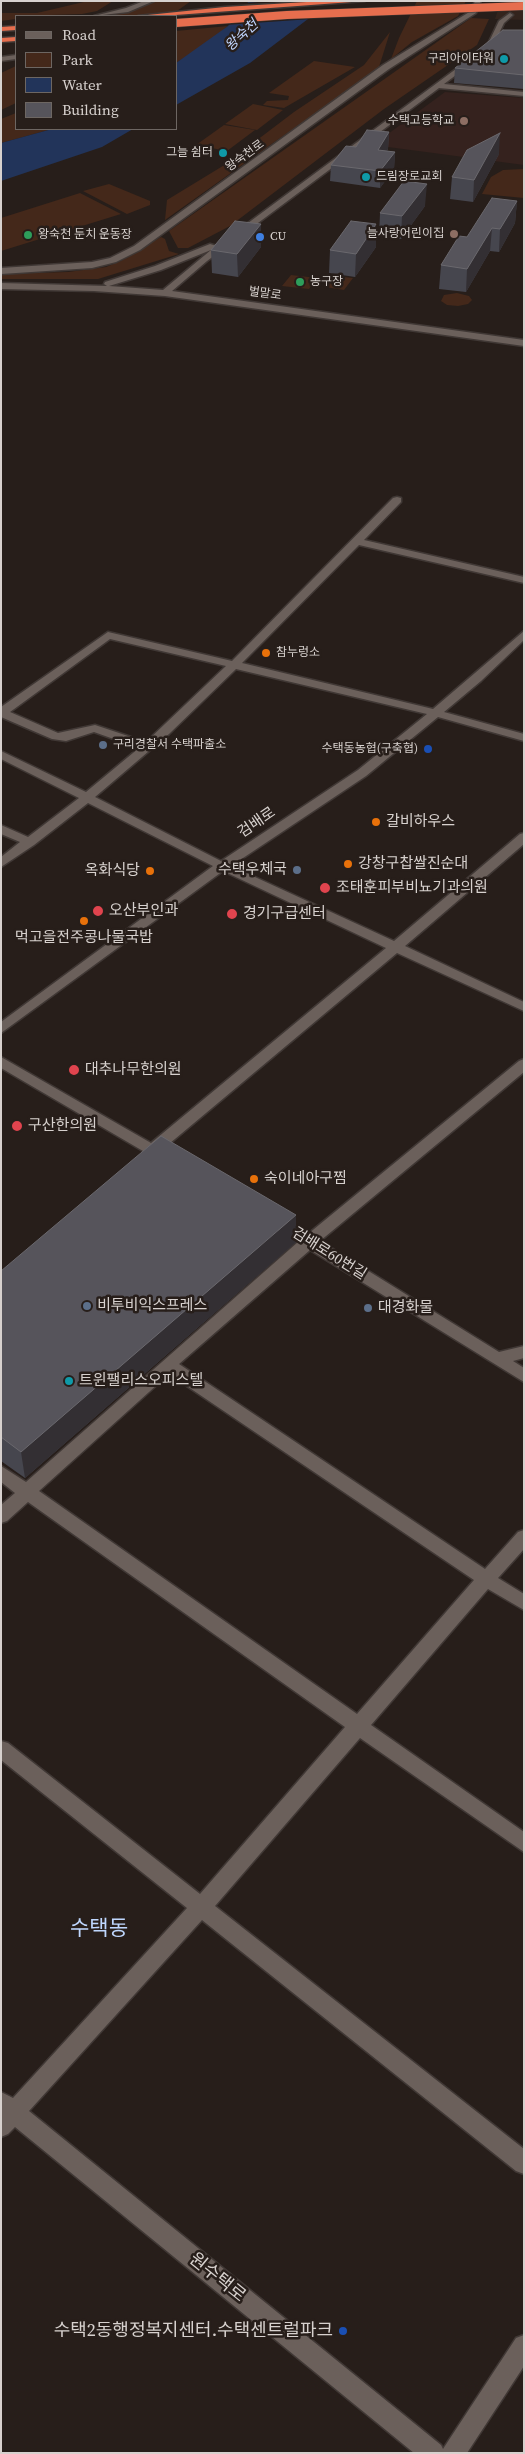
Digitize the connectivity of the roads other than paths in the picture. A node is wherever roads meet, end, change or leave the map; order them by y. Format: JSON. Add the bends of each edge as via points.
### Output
{"nodes":[{"id":1,"x":151,"y":1,"type":"edge"},
{"id":2,"x":362,"y":1,"type":"edge"},
{"id":3,"x":478,"y":1,"type":"edge"},
{"id":4,"x":524,"y":6,"type":"edge"},
{"id":5,"x":102,"y":15,"type":"edge"},
{"id":6,"x":153,"y":15,"type":"edge"},
{"id":7,"x":510,"y":15,"type":"dead end"},
{"id":8,"x":178,"y":23,"type":"edge"},
{"id":9,"x":15,"y":28,"type":"edge"},
{"id":10,"x":1,"y":29,"type":"edge"},
{"id":11,"x":15,"y":39,"type":"edge"},
{"id":12,"x":1,"y":40,"type":"edge"},
{"id":13,"x":15,"y":57,"type":"edge"},
{"id":14,"x":1,"y":59,"type":"edge"},
{"id":15,"x":438,"y":86,"type":"junction"},
{"id":16,"x":524,"y":94,"type":"edge"},
{"id":17,"x":231,"y":240,"type":"junction"},
{"id":18,"x":1,"y":270,"type":"edge"},
{"id":19,"x":1,"y":286,"type":"edge"},
{"id":20,"x":94,"y":288,"type":"junction"},
{"id":21,"x":165,"y":294,"type":"junction"},
{"id":22,"x":524,"y":343,"type":"edge"},
{"id":23,"x":397,"y":500,"type":"dead end"},
{"id":24,"x":356,"y":541,"type":"junction"},
{"id":25,"x":524,"y":580,"type":"edge"},
{"id":26,"x":524,"y":634,"type":"edge"},
{"id":27,"x":234,"y":665,"type":"junction"},
{"id":28,"x":1,"y":713,"type":"edge"},
{"id":29,"x":436,"y":714,"type":"junction"},
{"id":30,"x":524,"y":738,"type":"edge"},
{"id":31,"x":147,"y":747,"type":"junction"},
{"id":32,"x":1,"y":754,"type":"edge"},
{"id":33,"x":87,"y":798,"type":"junction"},
{"id":34,"x":1,"y":829,"type":"edge"},
{"id":35,"x":524,"y":837,"type":"edge"},
{"id":36,"x":30,"y":842,"type":"junction"},
{"id":37,"x":1,"y":863,"type":"edge"},
{"id":38,"x":222,"y":866,"type":"junction"},
{"id":39,"x":395,"y":947,"type":"junction"},
{"id":40,"x":524,"y":1007,"type":"edge"},
{"id":41,"x":1,"y":1030,"type":"edge"},
{"id":42,"x":1,"y":1062,"type":"edge"},
{"id":43,"x":524,"y":1064,"type":"edge"},
{"id":44,"x":152,"y":1150,"type":"junction"},
{"id":45,"x":169,"y":1160,"type":"edge"},
{"id":46,"x":137,"y":1163,"type":"edge"},
{"id":47,"x":269,"y":1217,"type":"edge"},
{"id":48,"x":310,"y":1241,"type":"junction"},
{"id":49,"x":524,"y":1352,"type":"edge"},
{"id":50,"x":497,"y":1359,"type":"junction"},
{"id":51,"x":168,"y":1365,"type":"junction"},
{"id":52,"x":524,"y":1376,"type":"edge"},
{"id":53,"x":1,"y":1474,"type":"edge"},
{"id":54,"x":27,"y":1492,"type":"junction"},
{"id":55,"x":1,"y":1516,"type":"edge"},
{"id":56,"x":524,"y":1537,"type":"edge"},
{"id":57,"x":486,"y":1579,"type":"junction"},
{"id":58,"x":524,"y":1603,"type":"edge"},
{"id":59,"x":356,"y":1726,"type":"junction"},
{"id":60,"x":1,"y":1749,"type":"edge"},
{"id":61,"x":524,"y":1843,"type":"edge"},
{"id":62,"x":201,"y":1907,"type":"junction"},
{"id":63,"x":5,"y":2114,"type":"edge"},
{"id":64,"x":524,"y":2163,"type":"edge"},
{"id":65,"x":524,"y":2346,"type":"edge"},
{"id":66,"x":433,"y":2453,"type":"edge"},
{"id":67,"x":453,"y":2453,"type":"edge"}],
"edges":[{"from":1,"to":5,"type":"street"},
{"from":2,"to":6,"type":"highway"},
{"from":3,"to":18,"type":"street","name":"왕숙천로","via":[[474,12],[386,67],[137,248],[113,260],[92,265]]},
{"from":4,"to":8,"type":"highway","bridge":true,"via":[[287,14]]},
{"from":7,"to":15,"type":"street","via":[[501,22],[490,47]]},
{"from":9,"to":10,"type":"highway"},
{"from":11,"to":12,"type":"highway"},
{"from":13,"to":14,"type":"street"},
{"from":15,"to":16,"type":"street"},
{"from":15,"to":17,"type":"street"},
{"from":17,"to":20,"type":"street"},
{"from":17,"to":21,"type":"street"},
{"from":19,"to":20,"type":"street","name":"벌말로"},
{"from":20,"to":21,"type":"street","name":"벌말로"},
{"from":21,"to":22,"type":"street","name":"벌말로"},
{"from":23,"to":24,"type":"street"},
{"from":24,"to":25,"type":"street"},
{"from":24,"to":27,"type":"street"},
{"from":26,"to":29,"type":"street","name":"검배로"},
{"from":27,"to":28,"type":"street","via":[[108,635]]},
{"from":27,"to":29,"type":"street"},
{"from":27,"to":31,"type":"street"},
{"from":28,"to":31,"type":"street","via":[[56,737],[95,728]]},
{"from":29,"to":30,"type":"street"},
{"from":29,"to":38,"type":"street","name":"검배로","via":[[362,773]]},
{"from":31,"to":33,"type":"street"},
{"from":32,"to":33,"type":"street"},
{"from":33,"to":36,"type":"street"},
{"from":33,"to":38,"type":"street"},
{"from":34,"to":36,"type":"street"},
{"from":35,"to":39,"type":"street"},
{"from":36,"to":37,"type":"street"},
{"from":38,"to":39,"type":"street"},
{"from":38,"to":41,"type":"street","name":"검배로"},
{"from":39,"to":40,"type":"street"},
{"from":39,"to":44,"type":"street"},
{"from":42,"to":44,"type":"street"},
{"from":43,"to":48,"type":"street"},
{"from":44,"to":45,"type":"street"},
{"from":44,"to":46,"type":"street"},
{"from":47,"to":48,"type":"street","name":"검배로60번길"},
{"from":48,"to":50,"type":"street","name":"검배로60번길"},
{"from":48,"to":51,"type":"street"},
{"from":49,"to":50,"type":"street"},
{"from":50,"to":52,"type":"street","name":"검배로60번길"},
{"from":51,"to":54,"type":"street"},
{"from":51,"to":57,"type":"street"},
{"from":53,"to":54,"type":"street"},
{"from":54,"to":55,"type":"street"},
{"from":54,"to":59,"type":"street"},
{"from":56,"to":57,"type":"street"},
{"from":57,"to":58,"type":"street"},
{"from":57,"to":59,"type":"street"},
{"from":59,"to":61,"type":"street"},
{"from":59,"to":62,"type":"street"},
{"from":60,"to":62,"type":"street"},
{"from":62,"to":63,"type":"street"},
{"from":62,"to":64,"type":"street"},
{"from":63,"to":66,"type":"street","name":"원수택로"},
{"from":65,"to":67,"type":"street"}]}
